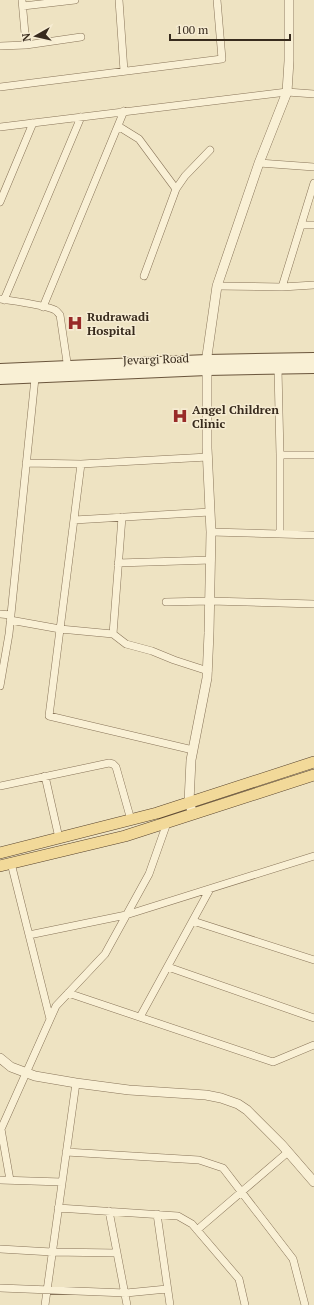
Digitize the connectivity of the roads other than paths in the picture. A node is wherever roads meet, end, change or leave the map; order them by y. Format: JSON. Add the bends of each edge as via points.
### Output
{"nodes":[{"id":1,"x":75,"y":0,"type":"edge"},
{"id":2,"x":119,"y":0,"type":"edge"},
{"id":3,"x":216,"y":0,"type":"edge"},
{"id":4,"x":289,"y":0,"type":"edge"},
{"id":5,"x":23,"y":3,"type":"edge"},
{"id":6,"x":81,"y":37,"type":"dead end"},
{"id":7,"x":26,"y":45,"type":"junction"},
{"id":8,"x":0,"y":46,"type":"edge"},
{"id":9,"x":124,"y":71,"type":"junction"},
{"id":10,"x":0,"y":87,"type":"edge"},
{"id":11,"x":287,"y":92,"type":"junction"},
{"id":12,"x":314,"y":94,"type":"edge"},
{"id":13,"x":124,"y":111,"type":"junction"},
{"id":14,"x":81,"y":117,"type":"junction"},
{"id":15,"x":34,"y":123,"type":"junction"},
{"id":16,"x":118,"y":126,"type":"junction"},
{"id":17,"x":0,"y":127,"type":"edge"},
{"id":18,"x":210,"y":150,"type":"dead end"},
{"id":19,"x":258,"y":163,"type":"junction"},
{"id":20,"x":314,"y":168,"type":"edge"},
{"id":21,"x":314,"y":183,"type":"edge"},
{"id":22,"x":3,"y":187,"type":"edge"},
{"id":23,"x":176,"y":189,"type":"junction"},
{"id":24,"x":0,"y":202,"type":"edge"},
{"id":25,"x":301,"y":225,"type":"junction"},
{"id":26,"x":314,"y":225,"type":"edge"},
{"id":27,"x":144,"y":276,"type":"dead end"},
{"id":28,"x":314,"y":285,"type":"edge"},
{"id":29,"x":217,"y":286,"type":"junction"},
{"id":30,"x":282,"y":286,"type":"junction"},
{"id":31,"x":2,"y":299,"type":"edge"},
{"id":32,"x":43,"y":307,"type":"junction"},
{"id":33,"x":314,"y":358,"type":"edge"},
{"id":34,"x":207,"y":365,"type":"junction"},
{"id":35,"x":314,"y":368,"type":"edge"},
{"id":36,"x":0,"y":369,"type":"edge"},
{"id":37,"x":278,"y":369,"type":"junction"},
{"id":38,"x":69,"y":371,"type":"junction"},
{"id":39,"x":35,"y":378,"type":"junction"},
{"id":40,"x":0,"y":379,"type":"edge"},
{"id":41,"x":314,"y":455,"type":"edge"},
{"id":42,"x":280,"y":456,"type":"junction"},
{"id":43,"x":208,"y":457,"type":"junction"},
{"id":44,"x":26,"y":463,"type":"junction"},
{"id":45,"x":82,"y":464,"type":"junction"},
{"id":46,"x":210,"y":512,"type":"junction"},
{"id":47,"x":122,"y":517,"type":"junction"},
{"id":48,"x":74,"y":520,"type":"junction"},
{"id":49,"x":211,"y":532,"type":"junction"},
{"id":50,"x":280,"y":534,"type":"junction"},
{"id":51,"x":314,"y":535,"type":"edge"},
{"id":52,"x":211,"y":560,"type":"junction"},
{"id":53,"x":118,"y":563,"type":"junction"},
{"id":54,"x":210,"y":601,"type":"junction"},
{"id":55,"x":166,"y":602,"type":"dead end"},
{"id":56,"x":314,"y":604,"type":"edge"},
{"id":57,"x":0,"y":614,"type":"edge"},
{"id":58,"x":11,"y":618,"type":"junction"},
{"id":59,"x":60,"y":629,"type":"junction"},
{"id":60,"x":112,"y":634,"type":"junction"},
{"id":61,"x":208,"y":671,"type":"junction"},
{"id":62,"x":0,"y":686,"type":"edge"},
{"id":63,"x":193,"y":750,"type":"junction"},
{"id":64,"x":314,"y":762,"type":"edge"},
{"id":65,"x":314,"y":775,"type":"edge"},
{"id":66,"x":45,"y":776,"type":"junction"},
{"id":67,"x":0,"y":786,"type":"edge"},
{"id":68,"x":189,"y":802,"type":"junction"},
{"id":69,"x":193,"y":814,"type":"junction"},
{"id":70,"x":131,"y":820,"type":"junction"},
{"id":71,"x":167,"y":823,"type":"junction"},
{"id":72,"x":59,"y":838,"type":"junction"},
{"id":73,"x":0,"y":853,"type":"edge"},
{"id":74,"x":314,"y":856,"type":"edge"},
{"id":75,"x":11,"y":863,"type":"junction"},
{"id":76,"x":0,"y":866,"type":"edge"},
{"id":77,"x":210,"y":889,"type":"junction"},
{"id":78,"x":126,"y":915,"type":"junction"},
{"id":79,"x":193,"y":921,"type":"junction"},
{"id":80,"x":29,"y":935,"type":"junction"},
{"id":81,"x":314,"y":960,"type":"edge"},
{"id":82,"x":168,"y":967,"type":"junction"},
{"id":83,"x":68,"y":993,"type":"junction"},
{"id":84,"x":140,"y":1017,"type":"junction"},
{"id":85,"x":314,"y":1018,"type":"edge"},
{"id":86,"x":50,"y":1019,"type":"junction"},
{"id":87,"x":314,"y":1045,"type":"edge"},
{"id":88,"x":0,"y":1058,"type":"edge"},
{"id":89,"x":26,"y":1073,"type":"junction"},
{"id":90,"x":76,"y":1083,"type":"junction"},
{"id":91,"x":1,"y":1129,"type":"edge"},
{"id":92,"x":66,"y":1152,"type":"junction"},
{"id":93,"x":288,"y":1152,"type":"junction"},
{"id":94,"x":0,"y":1180,"type":"edge"},
{"id":95,"x":10,"y":1180,"type":"junction"},
{"id":96,"x":62,"y":1182,"type":"junction"},
{"id":97,"x":314,"y":1182,"type":"edge"},
{"id":98,"x":241,"y":1192,"type":"junction"},
{"id":99,"x":58,"y":1208,"type":"junction"},
{"id":100,"x":109,"y":1211,"type":"junction"},
{"id":101,"x":157,"y":1214,"type":"junction"},
{"id":102,"x":197,"y":1230,"type":"junction"},
{"id":103,"x":0,"y":1249,"type":"edge"},
{"id":104,"x":52,"y":1252,"type":"junction"},
{"id":105,"x":117,"y":1253,"type":"junction"},
{"id":106,"x":0,"y":1288,"type":"edge"},
{"id":107,"x":168,"y":1289,"type":"junction"},
{"id":108,"x":47,"y":1290,"type":"junction"},
{"id":109,"x":126,"y":1293,"type":"junction"},
{"id":110,"x":45,"y":1305,"type":"edge"},
{"id":111,"x":127,"y":1305,"type":"edge"},
{"id":112,"x":170,"y":1305,"type":"edge"},
{"id":113,"x":245,"y":1305,"type":"edge"},
{"id":114,"x":305,"y":1305,"type":"edge"}],
"edges":[{"from":1,"to":5,"type":"street"},
{"from":2,"to":9,"type":"street"},
{"from":3,"to":9,"type":"street","via":[[222,59]]},
{"from":4,"to":11,"type":"street"},
{"from":5,"to":7,"type":"street"},
{"from":6,"to":7,"type":"street"},
{"from":7,"to":8,"type":"street"},
{"from":9,"to":10,"type":"street"},
{"from":11,"to":12,"type":"street"},
{"from":11,"to":13,"type":"street"},
{"from":11,"to":19,"type":"street"},
{"from":13,"to":14,"type":"street"},
{"from":13,"to":16,"type":"street"},
{"from":14,"to":15,"type":"street"},
{"from":14,"to":31,"type":"street"},
{"from":15,"to":17,"type":"street"},
{"from":15,"to":22,"type":"street"},
{"from":16,"to":23,"type":"street","via":[[139,139]]},
{"from":16,"to":32,"type":"street"},
{"from":18,"to":23,"type":"street"},
{"from":19,"to":20,"type":"street"},
{"from":19,"to":29,"type":"street"},
{"from":21,"to":25,"type":"street"},
{"from":22,"to":24,"type":"street"},
{"from":23,"to":27,"type":"street"},
{"from":25,"to":26,"type":"street"},
{"from":25,"to":30,"type":"street"},
{"from":28,"to":30,"type":"street"},
{"from":29,"to":30,"type":"street"},
{"from":29,"to":34,"type":"street"},
{"from":31,"to":32,"type":"street"},
{"from":32,"to":38,"type":"street","via":[[55,310],[60,315]]},
{"from":33,"to":34,"type":"main road"},
{"from":34,"to":37,"type":"main road","name":"Jevargi Road"},
{"from":34,"to":38,"type":"main road","name":"Jevargi Road"},
{"from":34,"to":43,"type":"street"},
{"from":35,"to":37,"type":"main road","name":"Jevargi Road"},
{"from":36,"to":38,"type":"main road"},
{"from":37,"to":42,"type":"street"},
{"from":38,"to":39,"type":"main road","name":"Jevargi Road"},
{"from":39,"to":40,"type":"main road","name":"Jevargi Road"},
{"from":39,"to":44,"type":"street"},
{"from":41,"to":42,"type":"street"},
{"from":42,"to":50,"type":"street"},
{"from":43,"to":45,"type":"street"},
{"from":43,"to":46,"type":"street"},
{"from":44,"to":45,"type":"street"},
{"from":44,"to":58,"type":"street"},
{"from":45,"to":48,"type":"street"},
{"from":46,"to":47,"type":"street"},
{"from":46,"to":49,"type":"street"},
{"from":47,"to":48,"type":"street"},
{"from":47,"to":53,"type":"street"},
{"from":48,"to":59,"type":"street"},
{"from":49,"to":50,"type":"street"},
{"from":49,"to":52,"type":"street"},
{"from":50,"to":51,"type":"street"},
{"from":52,"to":53,"type":"street"},
{"from":52,"to":54,"type":"street"},
{"from":53,"to":60,"type":"street"},
{"from":54,"to":55,"type":"street"},
{"from":54,"to":56,"type":"street"},
{"from":54,"to":61,"type":"street"},
{"from":57,"to":58,"type":"street"},
{"from":58,"to":59,"type":"street"},
{"from":58,"to":62,"type":"street"},
{"from":59,"to":60,"type":"street"},
{"from":59,"to":63,"type":"street","via":[[50,716]]},
{"from":60,"to":61,"type":"street","via":[[126,644],[152,650]]},
{"from":61,"to":63,"type":"street"},
{"from":63,"to":68,"type":"street"},
{"from":64,"to":68,"type":"main road"},
{"from":65,"to":69,"type":"main road"},
{"from":66,"to":67,"type":"street"},
{"from":66,"to":70,"type":"street","via":[[114,764]]},
{"from":66,"to":72,"type":"street"},
{"from":68,"to":69,"type":"street"},
{"from":68,"to":70,"type":"main road"},
{"from":69,"to":71,"type":"main road"},
{"from":70,"to":72,"type":"main road"},
{"from":71,"to":75,"type":"main road","via":[[125,836]]},
{"from":71,"to":78,"type":"street","via":[[149,874]]},
{"from":72,"to":73,"type":"main road"},
{"from":74,"to":77,"type":"street"},
{"from":75,"to":76,"type":"main road"},
{"from":75,"to":80,"type":"street"},
{"from":77,"to":78,"type":"street"},
{"from":77,"to":79,"type":"street"},
{"from":78,"to":80,"type":"street"},
{"from":78,"to":83,"type":"street","via":[[105,954]]},
{"from":79,"to":81,"type":"street"},
{"from":79,"to":82,"type":"street"},
{"from":80,"to":86,"type":"street"},
{"from":82,"to":84,"type":"street"},
{"from":82,"to":85,"type":"street"},
{"from":83,"to":84,"type":"street"},
{"from":83,"to":86,"type":"street","via":[[56,1006]]},
{"from":84,"to":87,"type":"street","via":[[273,1062]]},
{"from":86,"to":89,"type":"street"},
{"from":88,"to":89,"type":"street","via":[[11,1067]]},
{"from":89,"to":90,"type":"street"},
{"from":89,"to":91,"type":"street"},
{"from":90,"to":92,"type":"street"},
{"from":90,"to":93,"type":"street","via":[[221,1098],[247,1110]]},
{"from":91,"to":95,"type":"street"},
{"from":92,"to":96,"type":"street"},
{"from":92,"to":98,"type":"street","via":[[199,1160],[223,1168]]},
{"from":93,"to":97,"type":"street"},
{"from":93,"to":98,"type":"street"},
{"from":94,"to":95,"type":"street"},
{"from":95,"to":96,"type":"street"},
{"from":96,"to":99,"type":"street"},
{"from":98,"to":102,"type":"street"},
{"from":98,"to":114,"type":"street","via":[[293,1259]]},
{"from":99,"to":100,"type":"street"},
{"from":99,"to":104,"type":"street"},
{"from":100,"to":101,"type":"street"},
{"from":100,"to":105,"type":"street"},
{"from":101,"to":102,"type":"street","via":[[178,1216]]},
{"from":101,"to":107,"type":"street"},
{"from":102,"to":113,"type":"street","via":[[239,1279]]},
{"from":103,"to":104,"type":"street"},
{"from":104,"to":105,"type":"street"},
{"from":104,"to":108,"type":"street"},
{"from":105,"to":109,"type":"street"},
{"from":106,"to":108,"type":"street"},
{"from":107,"to":109,"type":"street"},
{"from":107,"to":112,"type":"street"},
{"from":108,"to":109,"type":"street"},
{"from":108,"to":110,"type":"street"},
{"from":109,"to":111,"type":"street"}]}
